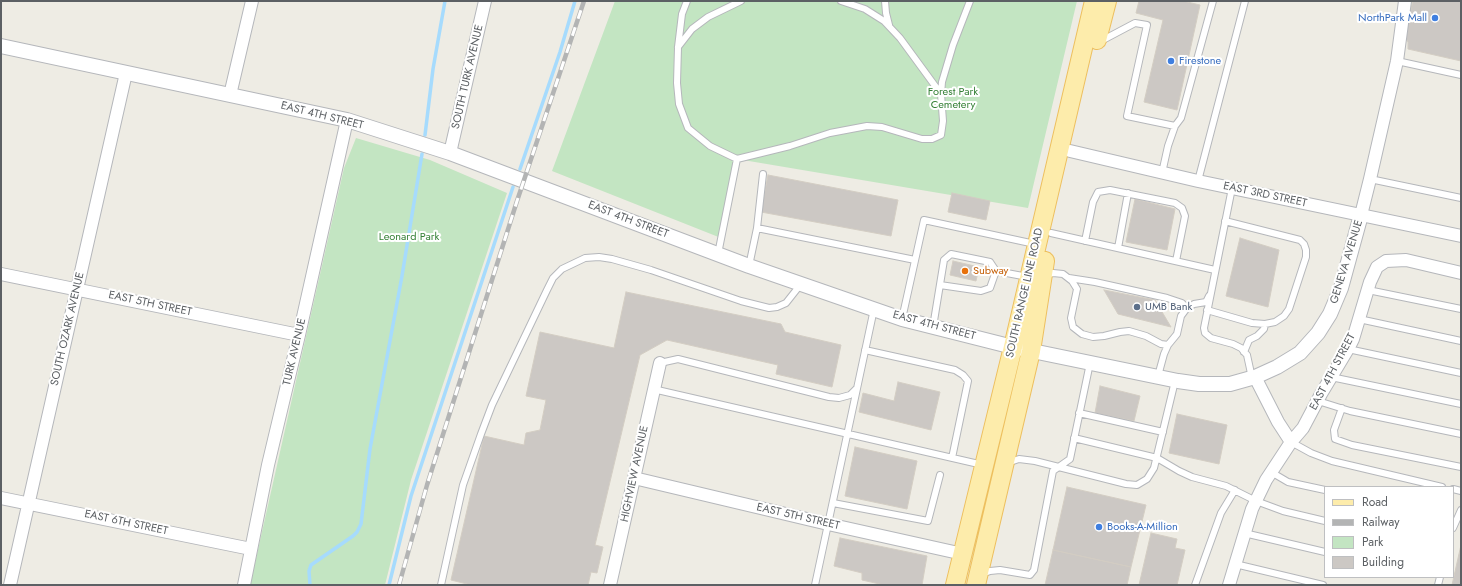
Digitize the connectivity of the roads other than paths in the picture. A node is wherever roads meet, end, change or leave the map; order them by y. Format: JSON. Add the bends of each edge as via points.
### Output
{"nodes":[{"id":1,"x":252,"y":1,"type":"edge"},
{"id":2,"x":485,"y":1,"type":"edge"},
{"id":3,"x":687,"y":1,"type":"edge"},
{"id":4,"x":740,"y":1,"type":"edge"},
{"id":5,"x":841,"y":1,"type":"edge"},
{"id":6,"x":885,"y":1,"type":"edge"},
{"id":7,"x":970,"y":1,"type":"edge"},
{"id":8,"x":1094,"y":1,"type":"edge"},
{"id":9,"x":1107,"y":1,"type":"edge"},
{"id":10,"x":1213,"y":1,"type":"edge"},
{"id":11,"x":1245,"y":1,"type":"edge"},
{"id":12,"x":1405,"y":1,"type":"edge"},
{"id":13,"x":890,"y":27,"type":"junction"},
{"id":14,"x":1096,"y":43,"type":"junction"},
{"id":15,"x":1,"y":46,"type":"edge"},
{"id":16,"x":678,"y":47,"type":"junction"},
{"id":17,"x":1397,"y":61,"type":"junction"},
{"id":18,"x":126,"y":74,"type":"junction"},
{"id":19,"x":1461,"y":76,"type":"edge"},
{"id":20,"x":941,"y":94,"type":"junction"},
{"id":21,"x":230,"y":95,"type":"junction"},
{"id":22,"x":347,"y":120,"type":"junction"},
{"id":23,"x":1176,"y":126,"type":"junction"},
{"id":24,"x":1070,"y":151,"type":"junction"},
{"id":25,"x":450,"y":153,"type":"junction"},
{"id":26,"x":737,"y":159,"type":"junction"},
{"id":27,"x":1162,"y":173,"type":"junction"},
{"id":28,"x":763,"y":174,"type":"dead end"},
{"id":29,"x":1370,"y":179,"type":"junction"},
{"id":30,"x":1198,"y":181,"type":"junction"},
{"id":31,"x":1232,"y":188,"type":"junction"},
{"id":32,"x":1128,"y":194,"type":"junction"},
{"id":33,"x":1461,"y":198,"type":"edge"},
{"id":34,"x":1361,"y":215,"type":"junction"},
{"id":35,"x":1225,"y":222,"type":"junction"},
{"id":36,"x":757,"y":228,"type":"junction"},
{"id":37,"x":1051,"y":233,"type":"junction"},
{"id":38,"x":1461,"y":236,"type":"edge"},
{"id":39,"x":1085,"y":240,"type":"junction"},
{"id":40,"x":1037,"y":244,"type":"junction"},
{"id":41,"x":1118,"y":248,"type":"junction"},
{"id":42,"x":718,"y":254,"type":"junction"},
{"id":43,"x":915,"y":260,"type":"junction"},
{"id":44,"x":1176,"y":262,"type":"junction"},
{"id":45,"x":749,"y":266,"type":"junction"},
{"id":46,"x":1215,"y":270,"type":"junction"},
{"id":47,"x":996,"y":271,"type":"junction"},
{"id":48,"x":1461,"y":272,"type":"edge"},
{"id":49,"x":1,"y":274,"type":"edge"},
{"id":50,"x":1036,"y":277,"type":"junction"},
{"id":51,"x":1069,"y":278,"type":"junction"},
{"id":52,"x":802,"y":284,"type":"junction"},
{"id":53,"x":940,"y":285,"type":"junction"},
{"id":54,"x":77,"y":289,"type":"junction"},
{"id":55,"x":1368,"y":290,"type":"junction"},
{"id":56,"x":1211,"y":291,"type":"junction"},
{"id":57,"x":1187,"y":308,"type":"junction"},
{"id":58,"x":874,"y":309,"type":"junction"},
{"id":59,"x":1461,"y":309,"type":"edge"},
{"id":60,"x":1207,"y":310,"type":"junction"},
{"id":61,"x":902,"y":319,"type":"junction"},
{"id":62,"x":1359,"y":319,"type":"junction"},
{"id":63,"x":1265,"y":324,"type":"junction"},
{"id":64,"x":933,"y":327,"type":"junction"},
{"id":65,"x":299,"y":336,"type":"junction"},
{"id":66,"x":1461,"y":341,"type":"edge"},
{"id":67,"x":1168,"y":345,"type":"junction"},
{"id":68,"x":1013,"y":347,"type":"junction"},
{"id":69,"x":1348,"y":349,"type":"junction"},
{"id":70,"x":865,"y":350,"type":"junction"},
{"id":71,"x":1031,"y":351,"type":"junction"},
{"id":72,"x":1244,"y":352,"type":"junction"},
{"id":73,"x":660,"y":363,"type":"joint"},
{"id":74,"x":1090,"y":363,"type":"junction"},
{"id":75,"x":1461,"y":373,"type":"edge"},
{"id":76,"x":1158,"y":377,"type":"junction"},
{"id":77,"x":1253,"y":377,"type":"junction"},
{"id":78,"x":1331,"y":377,"type":"junction"},
{"id":79,"x":1175,"y":380,"type":"junction"},
{"id":80,"x":857,"y":388,"type":"junction"},
{"id":81,"x":653,"y":389,"type":"junction"},
{"id":82,"x":1318,"y":401,"type":"junction"},
{"id":83,"x":1461,"y":404,"type":"edge"},
{"id":84,"x":1342,"y":408,"type":"junction"},
{"id":85,"x":1079,"y":413,"type":"junction"},
{"id":86,"x":1163,"y":432,"type":"junction"},
{"id":87,"x":847,"y":434,"type":"junction"},
{"id":88,"x":1461,"y":434,"type":"edge"},
{"id":89,"x":1074,"y":438,"type":"junction"},
{"id":90,"x":1291,"y":442,"type":"junction"},
{"id":91,"x":952,"y":458,"type":"junction"},
{"id":92,"x":1156,"y":458,"type":"junction"},
{"id":93,"x":1005,"y":463,"type":"junction"},
{"id":94,"x":984,"y":465,"type":"junction"},
{"id":95,"x":1059,"y":467,"type":"junction"},
{"id":96,"x":1461,"y":467,"type":"edge"},
{"id":97,"x":1271,"y":472,"type":"junction"},
{"id":98,"x":940,"y":475,"type":"dead end"},
{"id":99,"x":634,"y":478,"type":"junction"},
{"id":100,"x":1438,"y":486,"type":"edge"},
{"id":101,"x":1235,"y":490,"type":"junction"},
{"id":102,"x":1324,"y":490,"type":"edge"},
{"id":103,"x":1,"y":498,"type":"edge"},
{"id":104,"x":1256,"y":501,"type":"junction"},
{"id":105,"x":28,"y":503,"type":"junction"},
{"id":106,"x":833,"y":503,"type":"junction"},
{"id":107,"x":1461,"y":510,"type":"edge"},
{"id":108,"x":1455,"y":518,"type":"edge"},
{"id":109,"x":1324,"y":521,"type":"edge"},
{"id":110,"x":828,"y":524,"type":"junction"},
{"id":111,"x":1244,"y":534,"type":"junction"},
{"id":112,"x":251,"y":549,"type":"junction"},
{"id":113,"x":1324,"y":552,"type":"edge"},
{"id":114,"x":963,"y":554,"type":"junction"},
{"id":115,"x":1235,"y":564,"type":"junction"},
{"id":116,"x":976,"y":581,"type":"edge"},
{"id":117,"x":10,"y":585,"type":"edge"},
{"id":118,"x":244,"y":585,"type":"edge"},
{"id":119,"x":441,"y":585,"type":"edge"},
{"id":120,"x":610,"y":585,"type":"edge"},
{"id":121,"x":815,"y":585,"type":"edge"},
{"id":122,"x":955,"y":585,"type":"edge"},
{"id":123,"x":1195,"y":585,"type":"edge"},
{"id":124,"x":1229,"y":585,"type":"edge"},
{"id":125,"x":1323,"y":585,"type":"edge"}],
"edges":[{"from":1,"to":21,"type":"street"},
{"from":2,"to":25,"type":"street","name":"SOUTH TURK AVENUE"},
{"from":3,"to":16,"type":"lane","via":[[682,14]]},
{"from":4,"to":16,"type":"lane","via":[[702,21]]},
{"from":5,"to":13,"type":"lane","via":[[865,9]]},
{"from":6,"to":13,"type":"lane"},
{"from":7,"to":20,"type":"lane","via":[[951,52]]},
{"from":8,"to":40,"type":"main road","name":"SOUTH RANGE LINE ROAD"},
{"from":9,"to":14,"type":"main road","name":"SOUTH RANGE LINE ROAD"},
{"from":10,"to":23,"type":"lane"},
{"from":11,"to":30,"type":"lane"},
{"from":12,"to":17,"type":"street","name":"GENEVA AVENUE"},
{"from":13,"to":20,"type":"lane"},
{"from":14,"to":23,"type":"lane","via":[[1135,23],[1146,25],[1127,116]]},
{"from":14,"to":24,"type":"main road","name":"SOUTH RANGE LINE ROAD"},
{"from":15,"to":18,"type":"street","name":"EAST 4TH STREET"},
{"from":16,"to":26,"type":"lane","via":[[679,104],[688,128],[710,146]]},
{"from":17,"to":19,"type":"lane"},
{"from":17,"to":29,"type":"street","name":"GENEVA AVENUE"},
{"from":18,"to":21,"type":"street","name":"EAST 4TH STREET"},
{"from":18,"to":54,"type":"street","name":"SOUTH OZARK AVENUE"},
{"from":20,"to":26,"type":"lane","via":[[941,135],[932,139],[867,126],[830,133]]},
{"from":21,"to":22,"type":"street","name":"EAST 4TH STREET"},
{"from":22,"to":25,"type":"street","name":"EAST 4TH STREET"},
{"from":22,"to":65,"type":"street","name":"TURK AVENUE"},
{"from":23,"to":27,"type":"lane"},
{"from":24,"to":27,"type":"street","name":"EAST 3RD STREET"},
{"from":24,"to":37,"type":"main road","name":"SOUTH RANGE LINE ROAD"},
{"from":25,"to":42,"type":"street","name":"EAST 4TH STREET"},
{"from":26,"to":42,"type":"lane"},
{"from":27,"to":30,"type":"street","name":"EAST 3RD STREET"},
{"from":28,"to":36,"type":"lane"},
{"from":29,"to":33,"type":"lane"},
{"from":29,"to":34,"type":"street","name":"GENEVA AVENUE"},
{"from":30,"to":31,"type":"street","name":"EAST 3RD STREET"},
{"from":31,"to":34,"type":"street","name":"EAST 3RD STREET"},
{"from":31,"to":35,"type":"lane"},
{"from":32,"to":39,"type":"lane","via":[[1110,190],[1098,192],[1093,202]]},
{"from":32,"to":41,"type":"lane"},
{"from":32,"to":44,"type":"lane","via":[[1174,203],[1182,208],[1185,216]]},
{"from":34,"to":38,"type":"street","name":"EAST 3RD STREET"},
{"from":34,"to":77,"type":"street","name":"GENEVA AVENUE","via":[[1341,288],[1330,314],[1318,333],[1300,353],[1277,367]]},
{"from":35,"to":46,"type":"lane"},
{"from":35,"to":63,"type":"lane","via":[[1300,240],[1304,244],[1306,257],[1289,309],[1275,322]]},
{"from":36,"to":43,"type":"lane"},
{"from":36,"to":45,"type":"lane"},
{"from":37,"to":39,"type":"lane"},
{"from":37,"to":50,"type":"main road","name":"SOUTH RANGE LINE ROAD"},
{"from":39,"to":41,"type":"lane"},
{"from":40,"to":43,"type":"lane","via":[[924,220]]},
{"from":40,"to":50,"type":"main road","name":"SOUTH RANGE LINE ROAD"},
{"from":41,"to":44,"type":"lane"},
{"from":42,"to":45,"type":"street","name":"EAST 4TH STREET"},
{"from":43,"to":61,"type":"lane"},
{"from":44,"to":46,"type":"lane"},
{"from":45,"to":52,"type":"street","name":"EAST 4TH STREET"},
{"from":46,"to":56,"type":"lane"},
{"from":47,"to":50,"type":"lane"},
{"from":47,"to":53,"type":"lane","via":[[990,288],[981,291]]},
{"from":47,"to":53,"type":"lane","via":[[990,262],[951,254],[944,260]]},
{"from":48,"to":55,"type":"street","name":"EAST 4TH STREET","via":[[1406,260],[1386,261],[1377,267]]},
{"from":49,"to":54,"type":"street","name":"EAST 5TH STREET"},
{"from":50,"to":51,"type":"lane","via":[[1053,273],[1063,274]]},
{"from":50,"to":68,"type":"main road","name":"SOUTH RANGE LINE ROAD"},
{"from":50,"to":71,"type":"main road","name":"SOUTH RANGE LINE ROAD"},
{"from":51,"to":57,"type":"lane","via":[[1167,298],[1182,303]]},
{"from":51,"to":67,"type":"lane","via":[[1077,289],[1071,318],[1073,327],[1082,334],[1093,337],[1129,331]]},
{"from":52,"to":58,"type":"street","name":"EAST 4TH STREET"},
{"from":52,"to":119,"type":"lane","via":[[786,303],[769,308],[612,259],[585,258],[562,268],[553,278],[492,405],[463,485]]},
{"from":53,"to":64,"type":"lane"},
{"from":54,"to":65,"type":"street","name":"EAST 5TH STREET"},
{"from":54,"to":105,"type":"street","name":"SOUTH OZARK AVENUE"},
{"from":55,"to":59,"type":"lane"},
{"from":55,"to":62,"type":"street","name":"EAST 4TH STREET"},
{"from":56,"to":57,"type":"lane","via":[[1206,302]]},
{"from":56,"to":60,"type":"lane"},
{"from":57,"to":67,"type":"lane","via":[[1181,316],[1177,334]]},
{"from":58,"to":61,"type":"street","name":"EAST 4TH STREET"},
{"from":58,"to":70,"type":"lane"},
{"from":60,"to":63,"type":"lane","via":[[1252,323]]},
{"from":60,"to":72,"type":"lane","via":[[1205,333],[1211,338],[1233,344]]},
{"from":61,"to":64,"type":"street","name":"EAST 4TH STREET"},
{"from":62,"to":66,"type":"lane"},
{"from":62,"to":69,"type":"street","name":"EAST 4TH STREET"},
{"from":63,"to":72,"type":"lane","via":[[1264,329],[1249,340]]},
{"from":64,"to":68,"type":"street","name":"EAST 4TH STREET"},
{"from":65,"to":112,"type":"street","name":"TURK AVENUE"},
{"from":67,"to":76,"type":"lane"},
{"from":68,"to":71,"type":"street","name":"EAST 4TH STREET"},
{"from":68,"to":94,"type":"main road","name":"SOUTH RANGE LINE ROAD"},
{"from":69,"to":75,"type":"lane"},
{"from":69,"to":78,"type":"street","name":"EAST 4TH STREET"},
{"from":70,"to":80,"type":"lane"},
{"from":70,"to":91,"type":"lane","via":[[955,370],[968,381]]},
{"from":71,"to":74,"type":"street","name":"EAST 4TH STREET"},
{"from":71,"to":93,"type":"main road","name":"SOUTH RANGE LINE ROAD"},
{"from":72,"to":77,"type":"lane"},
{"from":73,"to":80,"type":"lane","via":[[678,359],[829,397],[850,395]]},
{"from":73,"to":81,"type":"street","name":"HIGHVIEW AVENUE"},
{"from":74,"to":76,"type":"street","name":"EAST 4TH STREET"},
{"from":74,"to":85,"type":"lane"},
{"from":76,"to":79,"type":"street","name":"EAST 4TH STREET"},
{"from":77,"to":79,"type":"street","name":"EAST 4TH STREET","via":[[1230,384],[1199,384]]},
{"from":77,"to":90,"type":"street"},
{"from":78,"to":82,"type":"street","name":"EAST 4TH STREET"},
{"from":78,"to":83,"type":"lane"},
{"from":79,"to":86,"type":"lane"},
{"from":80,"to":87,"type":"lane"},
{"from":81,"to":87,"type":"lane"},
{"from":81,"to":99,"type":"street","name":"HIGHVIEW AVENUE"},
{"from":82,"to":84,"type":"lane"},
{"from":82,"to":90,"type":"street","name":"EAST 4TH STREET","via":[[1303,428]]},
{"from":84,"to":88,"type":"lane"},
{"from":84,"to":96,"type":"lane","via":[[1334,430],[1335,439],[1352,445]]},
{"from":85,"to":86,"type":"lane"},
{"from":85,"to":89,"type":"lane"},
{"from":86,"to":92,"type":"lane"},
{"from":87,"to":91,"type":"lane"},
{"from":87,"to":106,"type":"lane"},
{"from":89,"to":92,"type":"lane"},
{"from":89,"to":95,"type":"lane","via":[[1070,459]]},
{"from":90,"to":97,"type":"street"},
{"from":90,"to":100,"type":"lane","via":[[1332,461]]},
{"from":91,"to":94,"type":"lane"},
{"from":92,"to":95,"type":"lane","via":[[1154,468],[1147,479],[1137,485]]},
{"from":92,"to":101,"type":"lane","via":[[1192,477]]},
{"from":93,"to":95,"type":"lane","via":[[1019,459]]},
{"from":93,"to":116,"type":"main road","name":"SOUTH RANGE LINE ROAD"},
{"from":94,"to":114,"type":"main road","name":"SOUTH RANGE LINE ROAD"},
{"from":95,"to":116,"type":"lane","via":[[1053,471],[1034,570],[1030,575],[990,571]]},
{"from":97,"to":102,"type":"lane","via":[[1288,482]]},
{"from":97,"to":104,"type":"street"},
{"from":98,"to":106,"type":"lane","via":[[928,521]]},
{"from":99,"to":110,"type":"street","name":"EAST 5TH STREET"},
{"from":99,"to":120,"type":"street","name":"HIGHVIEW AVENUE"},
{"from":101,"to":104,"type":"lane"},
{"from":101,"to":123,"type":"lane","via":[[1221,513]]},
{"from":103,"to":105,"type":"street","name":"EAST 6TH STREET"},
{"from":104,"to":109,"type":"lane","via":[[1283,511]]},
{"from":104,"to":111,"type":"street"},
{"from":105,"to":112,"type":"street","name":"EAST 6TH STREET"},
{"from":105,"to":117,"type":"street","name":"SOUTH OZARK AVENUE"},
{"from":106,"to":110,"type":"lane"},
{"from":107,"to":108,"type":"lane"},
{"from":110,"to":114,"type":"street","name":"EAST 5TH STREET"},
{"from":110,"to":121,"type":"lane"},
{"from":111,"to":113,"type":"lane"},
{"from":111,"to":115,"type":"street"},
{"from":112,"to":118,"type":"street","name":"TURK AVENUE"},
{"from":114,"to":122,"type":"main road","name":"SOUTH RANGE LINE ROAD"},
{"from":115,"to":124,"type":"street"},
{"from":115,"to":125,"type":"lane"}]}
